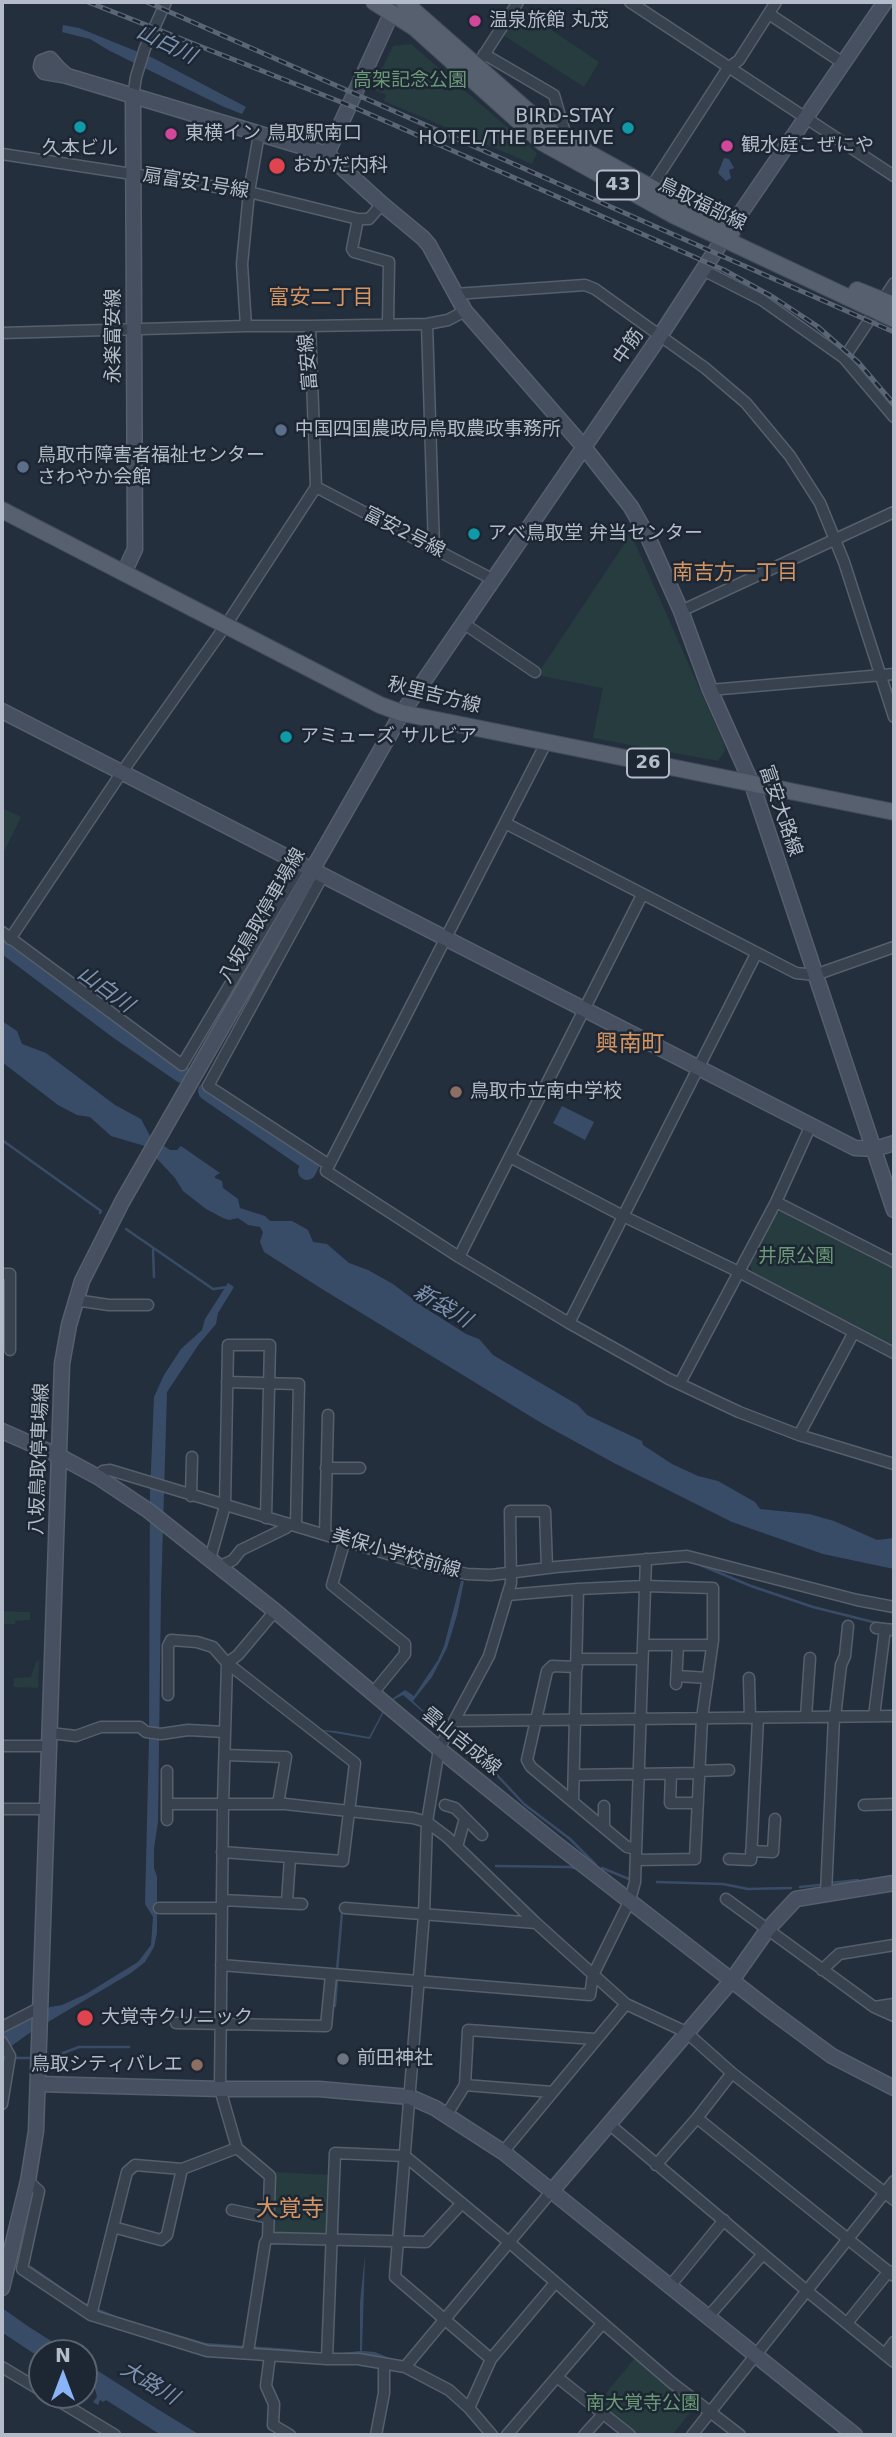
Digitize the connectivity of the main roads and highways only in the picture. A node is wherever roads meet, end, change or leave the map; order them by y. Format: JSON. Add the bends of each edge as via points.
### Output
{"nodes":[{"id":1,"x":374,"y":2,"type":"edge"},
{"id":2,"x":400,"y":4,"type":"edge"},
{"id":3,"x":726,"y":235,"type":"junction"},
{"id":4,"x":885,"y":305,"type":"edge"},
{"id":5,"x":894,"y":319,"type":"edge"},
{"id":6,"x":2,"y":510,"type":"edge"},
{"id":7,"x":894,"y":812,"type":"edge"}],
"edges":[{"from":1,"to":2,"type":"main road","name":"鳥取福部線","number":"43"},
{"from":2,"to":3,"type":"main road","name":"鳥取福部線","number":"43","via":[[480,61],[554,134]]},
{"from":2,"to":3,"type":"main road","name":"鳥取福部線","number":"43","via":[[415,28],[543,143],[656,206]]},
{"from":3,"to":4,"type":"main road","name":"鳥取福部線","number":"43"},
{"from":4,"to":5,"type":"main road","name":"鳥取福部線","number":"43"},
{"from":6,"to":7,"type":"main road","name":"秋里吉方線","number":"26","via":[[402,713]]}]}
